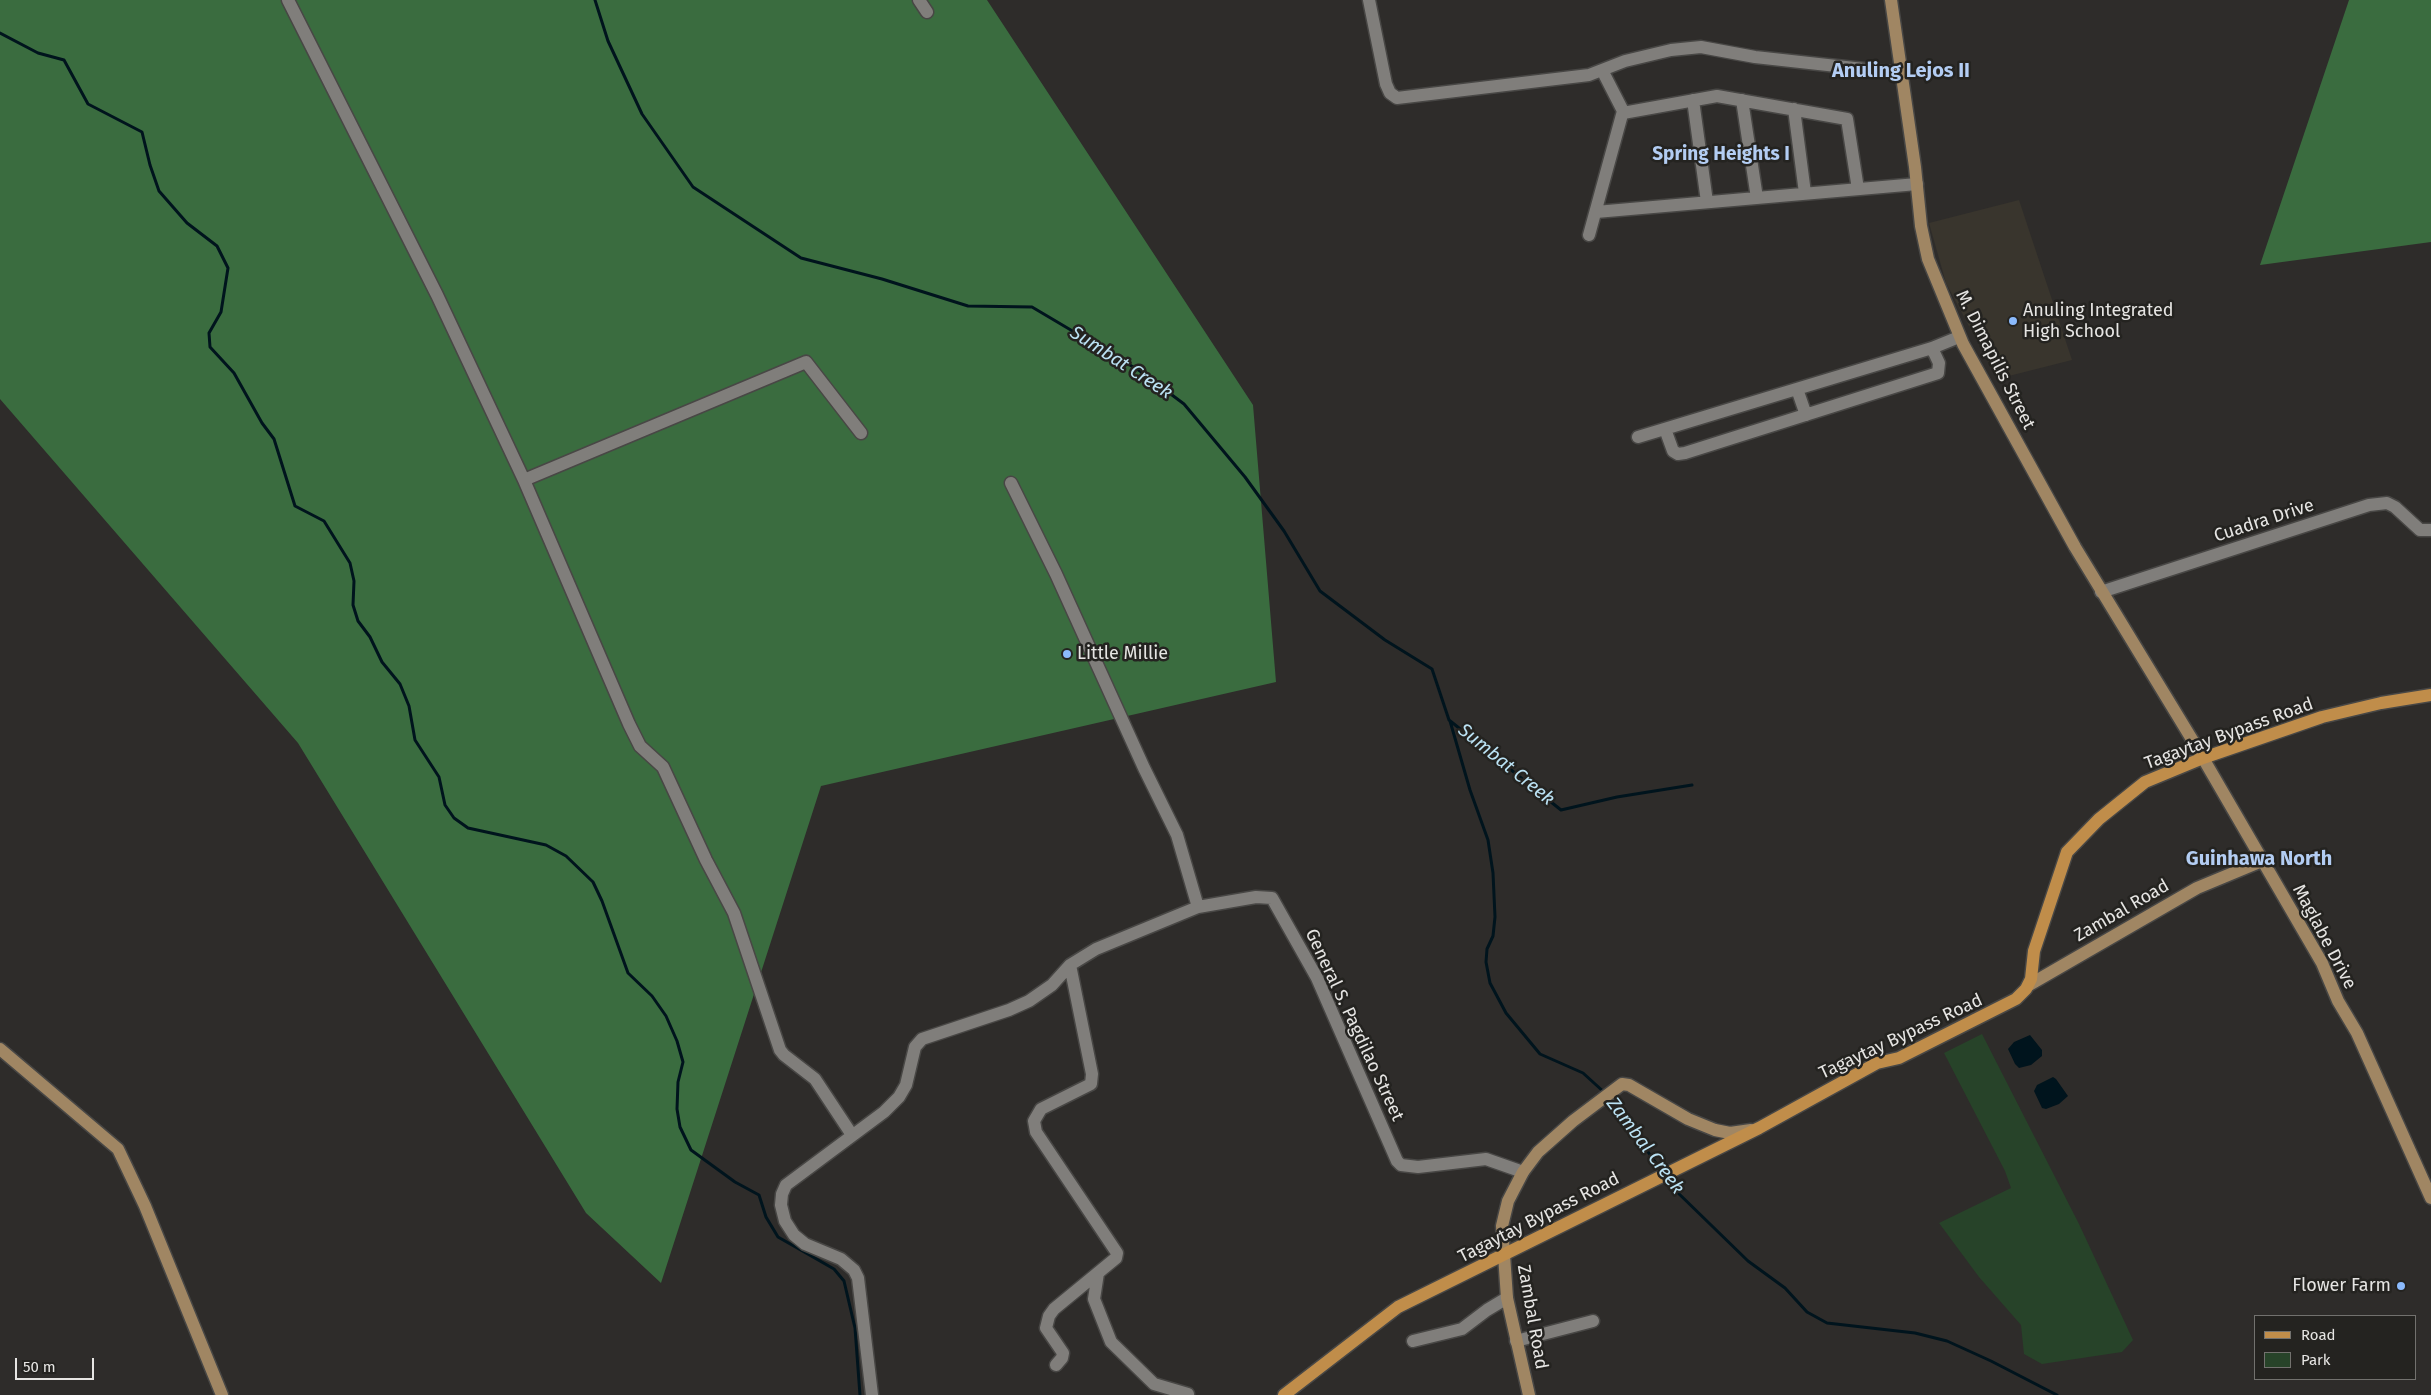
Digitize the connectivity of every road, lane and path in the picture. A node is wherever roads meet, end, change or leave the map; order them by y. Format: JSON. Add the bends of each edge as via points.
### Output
{"nodes":[{"id":1,"x":288,"y":0,"type":"edge"},
{"id":2,"x":919,"y":0,"type":"edge"},
{"id":3,"x":1369,"y":0,"type":"edge"},
{"id":4,"x":1891,"y":0,"type":"edge"},
{"id":5,"x":927,"y":12,"type":"dead end"},
{"id":6,"x":1602,"y":70,"type":"junction"},
{"id":7,"x":1900,"y":72,"type":"junction"},
{"id":8,"x":1692,"y":100,"type":"junction"},
{"id":9,"x":1742,"y":100,"type":"junction"},
{"id":10,"x":1794,"y":110,"type":"junction"},
{"id":11,"x":1623,"y":113,"type":"junction"},
{"id":12,"x":1917,"y":184,"type":"junction"},
{"id":13,"x":1858,"y":189,"type":"junction"},
{"id":14,"x":1805,"y":194,"type":"junction"},
{"id":15,"x":1757,"y":198,"type":"junction"},
{"id":16,"x":1707,"y":202,"type":"junction"},
{"id":17,"x":1596,"y":212,"type":"junction"},
{"id":18,"x":1589,"y":235,"type":"dead end"},
{"id":19,"x":1959,"y":337,"type":"junction"},
{"id":20,"x":1932,"y":348,"type":"junction"},
{"id":21,"x":1797,"y":389,"type":"junction"},
{"id":22,"x":1806,"y":415,"type":"junction"},
{"id":23,"x":1665,"y":429,"type":"junction"},
{"id":24,"x":861,"y":433,"type":"dead end"},
{"id":25,"x":1638,"y":437,"type":"dead end"},
{"id":26,"x":524,"y":480,"type":"junction"},
{"id":27,"x":1011,"y":482,"type":"dead end"},
{"id":28,"x":2431,"y":530,"type":"edge"},
{"id":29,"x":2075,"y":547,"type":"joint"},
{"id":30,"x":2101,"y":592,"type":"junction"},
{"id":31,"x":2431,"y":695,"type":"edge"},
{"id":32,"x":2203,"y":758,"type":"junction"},
{"id":33,"x":2262,"y":861,"type":"junction"},
{"id":34,"x":1198,"y":907,"type":"junction"},
{"id":35,"x":1070,"y":965,"type":"junction"},
{"id":36,"x":2029,"y":985,"type":"junction"},
{"id":37,"x":0,"y":1049,"type":"edge"},
{"id":38,"x":1759,"y":1128,"type":"junction"},
{"id":39,"x":852,"y":1135,"type":"junction"},
{"id":40,"x":1523,"y":1172,"type":"junction"},
{"id":41,"x":2431,"y":1198,"type":"edge"},
{"id":42,"x":1503,"y":1257,"type":"junction"},
{"id":43,"x":1098,"y":1273,"type":"junction"},
{"id":44,"x":1507,"y":1298,"type":"junction"},
{"id":45,"x":1593,"y":1321,"type":"dead end"},
{"id":46,"x":1413,"y":1341,"type":"dead end"},
{"id":47,"x":1516,"y":1342,"type":"junction"},
{"id":48,"x":1056,"y":1365,"type":"dead end"},
{"id":49,"x":872,"y":1394,"type":"edge"},
{"id":50,"x":1188,"y":1394,"type":"edge"},
{"id":51,"x":222,"y":1395,"type":"edge"},
{"id":52,"x":1284,"y":1395,"type":"edge"},
{"id":53,"x":1529,"y":1395,"type":"edge"}],
"edges":[{"from":1,"to":26,"type":"street","via":[[437,294]]},
{"from":2,"to":5,"type":"street"},
{"from":3,"to":6,"type":"street","via":[[1386,84],[1397,98],[1549,81]]},
{"from":4,"to":7,"type":"main road","name":"M. Dimapilis Street"},
{"from":6,"to":7,"type":"street","via":[[1671,50],[1701,47],[1755,57]]},
{"from":6,"to":11,"type":"street"},
{"from":7,"to":12,"type":"main road","name":"M. Dimapilis Street"},
{"from":8,"to":9,"type":"street","via":[[1717,96]]},
{"from":8,"to":11,"type":"street"},
{"from":8,"to":16,"type":"street"},
{"from":9,"to":10,"type":"street"},
{"from":9,"to":15,"type":"street"},
{"from":10,"to":13,"type":"street","via":[[1847,119]]},
{"from":10,"to":14,"type":"street"},
{"from":11,"to":17,"type":"street"},
{"from":12,"to":13,"type":"street"},
{"from":12,"to":19,"type":"main road","name":"M. Dimapilis Street","via":[[1928,258]]},
{"from":13,"to":14,"type":"street"},
{"from":14,"to":15,"type":"street"},
{"from":15,"to":16,"type":"street"},
{"from":16,"to":17,"type":"street"},
{"from":17,"to":18,"type":"street"},
{"from":19,"to":20,"type":"street"},
{"from":19,"to":29,"type":"main road","name":"M. Dimapilis Street"},
{"from":20,"to":21,"type":"street"},
{"from":20,"to":22,"type":"street","via":[[1938,373]]},
{"from":21,"to":22,"type":"street"},
{"from":21,"to":23,"type":"street"},
{"from":22,"to":23,"type":"street","via":[[1678,454],[1673,451]]},
{"from":23,"to":25,"type":"street"},
{"from":24,"to":26,"type":"street","via":[[806,362]]},
{"from":26,"to":39,"type":"street","via":[[632,732],[640,746],[663,767],[734,914],[780,1050],[815,1080]]},
{"from":27,"to":34,"type":"street","via":[[1177,835]]},
{"from":28,"to":30,"type":"street","name":"Cuadra Drive","via":[[2420,530],[2387,503],[2369,505]]},
{"from":29,"to":30,"type":"main road","name":"Maglabe Drive"},
{"from":30,"to":32,"type":"main road","name":"Maglabe Drive"},
{"from":31,"to":32,"type":"main road","name":"Tagaytay Bypass Road","via":[[2322,718]]},
{"from":32,"to":33,"type":"main road","name":"Maglabe Drive"},
{"from":32,"to":36,"type":"main road","name":"Tagaytay Bypass Road","via":[[2139,786],[2099,819],[2067,852],[2034,951]]},
{"from":33,"to":36,"type":"main road","name":"Zambal Road","via":[[2197,888]]},
{"from":33,"to":41,"type":"main road","name":"Maglabe Drive","via":[[2322,963]]},
{"from":34,"to":35,"type":"street","name":"General S. Pagdilao Street","via":[[1096,949]]},
{"from":34,"to":40,"type":"street","name":"General S. Pagdilao Street","via":[[1256,897],[1272,898],[1317,978],[1397,1161],[1418,1167],[1486,1159]]},
{"from":35,"to":39,"type":"street","name":"General S. Pagdilao Street","via":[[1052,985],[1009,1010],[922,1039],[913,1053],[903,1092],[884,1112]]},
{"from":35,"to":43,"type":"street","via":[[1092,1084],[1041,1109],[1034,1121],[1036,1132],[1116,1250],[1116,1258]]},
{"from":36,"to":38,"type":"main road","name":"Tagaytay Bypass Road","via":[[2020,996],[2001,1008],[1899,1058],[1877,1063]]},
{"from":37,"to":51,"type":"main road","via":[[118,1149],[145,1206]]},
{"from":38,"to":40,"type":"main road","name":"Zambal Road","via":[[1722,1132],[1688,1119],[1622,1084],[1544,1145]]},
{"from":38,"to":42,"type":"main road","name":"Tagaytay Bypass Road"},
{"from":39,"to":49,"type":"street","name":"General S. Pagdilao Street","via":[[786,1185],[781,1205],[785,1221],[794,1234],[854,1270],[861,1298]]},
{"from":40,"to":42,"type":"main road","name":"Zambal Road","via":[[1504,1213]]},
{"from":42,"to":44,"type":"main road","name":"Zambal Road"},
{"from":42,"to":52,"type":"main road","name":"Tagaytay Bypass Road","via":[[1389,1313]]},
{"from":43,"to":48,"type":"street","via":[[1054,1309],[1047,1321],[1046,1328],[1063,1354]]},
{"from":43,"to":50,"type":"street","via":[[1094,1299],[1111,1342],[1154,1384]]},
{"from":44,"to":46,"type":"street","via":[[1462,1329]]},
{"from":44,"to":47,"type":"main road","name":"Zambal Road"},
{"from":45,"to":47,"type":"street"},
{"from":47,"to":53,"type":"main road","name":"Zambal Road"}]}
